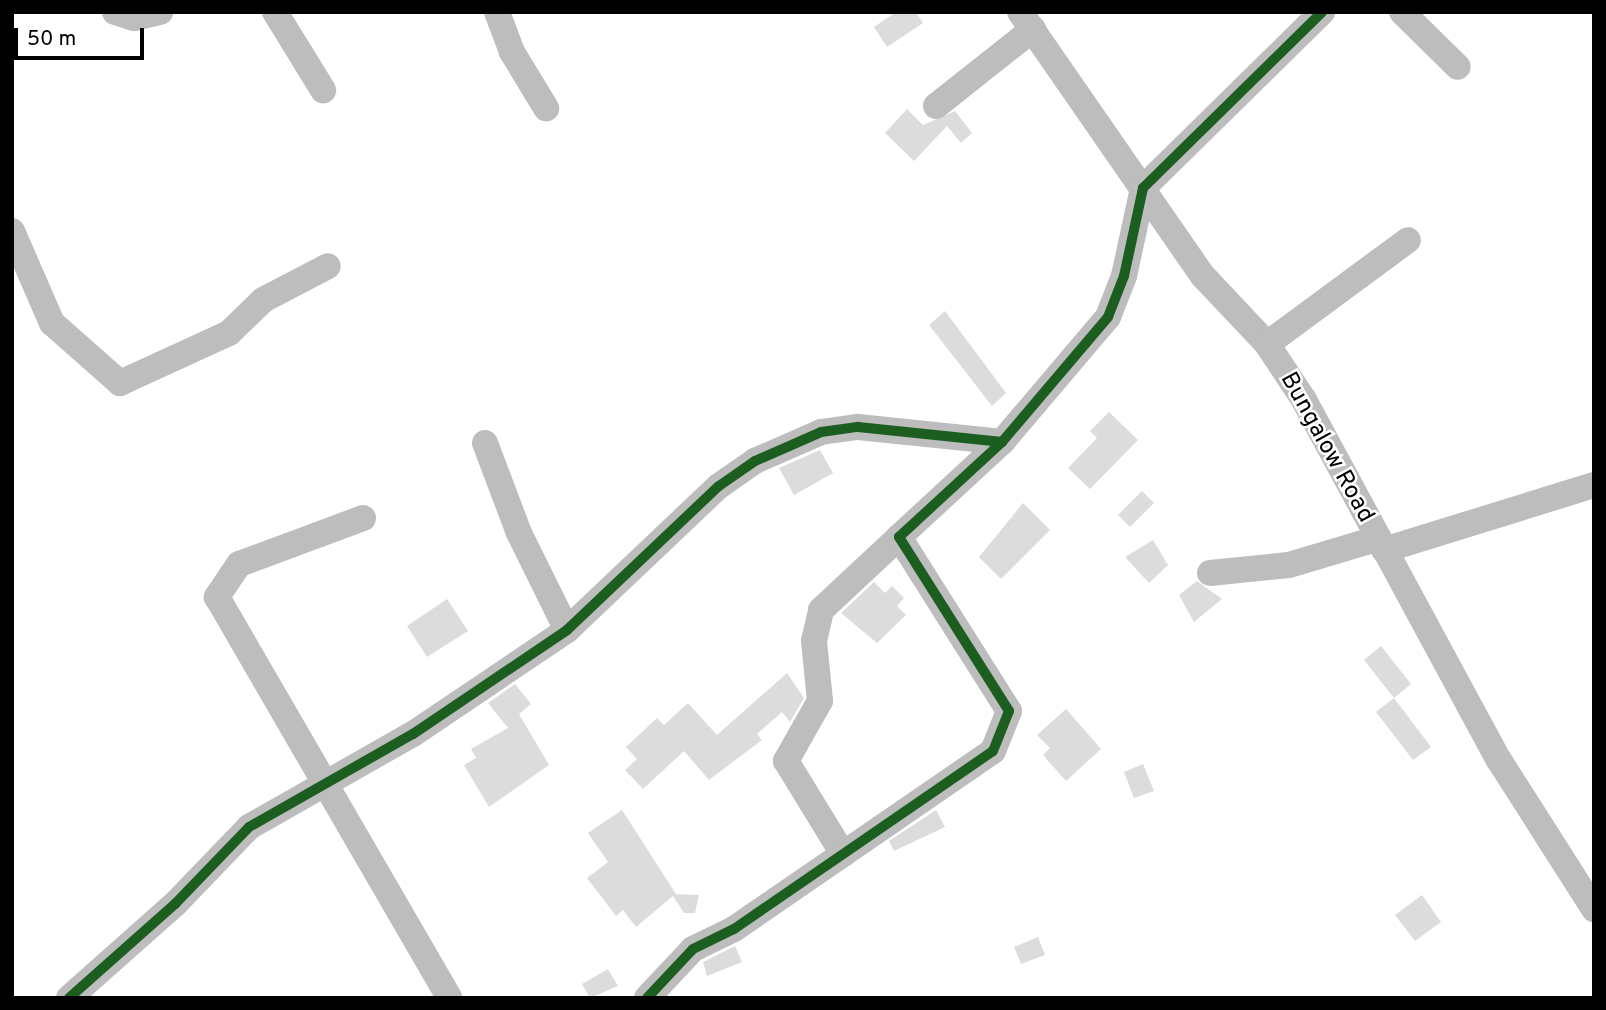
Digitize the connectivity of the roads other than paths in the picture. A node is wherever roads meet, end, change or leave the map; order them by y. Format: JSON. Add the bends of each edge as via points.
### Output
{"nodes":[{"id":1,"x":115,"y":12,"type":"edge"},
{"id":2,"x":160,"y":12,"type":"edge"},
{"id":3,"x":275,"y":12,"type":"edge"},
{"id":4,"x":497,"y":12,"type":"edge"},
{"id":5,"x":1322,"y":12,"type":"edge"},
{"id":6,"x":1402,"y":12,"type":"edge"},
{"id":7,"x":1028,"y":18,"type":"edge"},
{"id":8,"x":1458,"y":67,"type":"dead end"},
{"id":9,"x":323,"y":90,"type":"dead end"},
{"id":10,"x":936,"y":106,"type":"dead end"},
{"id":11,"x":546,"y":108,"type":"dead end"},
{"id":12,"x":1143,"y":188,"type":"junction"},
{"id":13,"x":12,"y":231,"type":"edge"},
{"id":14,"x":1408,"y":240,"type":"dead end"},
{"id":15,"x":328,"y":266,"type":"dead end"},
{"id":16,"x":1267,"y":344,"type":"junction"},
{"id":17,"x":1002,"y":442,"type":"junction"},
{"id":18,"x":485,"y":443,"type":"dead end"},
{"id":19,"x":1594,"y":485,"type":"edge"},
{"id":20,"x":363,"y":518,"type":"dead end"},
{"id":21,"x":899,"y":537,"type":"junction"},
{"id":22,"x":1380,"y":545,"type":"junction"},
{"id":23,"x":1210,"y":573,"type":"dead end"},
{"id":24,"x":567,"y":630,"type":"junction"},
{"id":25,"x":323,"y":780,"type":"junction"},
{"id":26,"x":843,"y":854,"type":"junction"},
{"id":27,"x":1594,"y":909,"type":"edge"},
{"id":28,"x":69,"y":998,"type":"edge"},
{"id":29,"x":449,"y":998,"type":"edge"},
{"id":30,"x":647,"y":998,"type":"edge"}],
"edges":[{"from":1,"to":2,"type":"street","via":[[134,18]]},
{"from":3,"to":9,"type":"street"},
{"from":4,"to":11,"type":"street","via":[[512,52]]},
{"from":5,"to":12,"type":"street"},
{"from":6,"to":8,"type":"street"},
{"from":7,"to":10,"type":"street"},
{"from":7,"to":12,"type":"street","name":"Bungalow Road"},
{"from":12,"to":16,"type":"street","name":"Bungalow Road","via":[[1237,319]]},
{"from":12,"to":17,"type":"street","via":[[1124,276],[1108,317]]},
{"from":13,"to":15,"type":"street","via":[[52,323],[120,383],[229,333],[263,300]]},
{"from":14,"to":16,"type":"street"},
{"from":16,"to":22,"type":"street","name":"Bungalow Road","via":[[1304,400]]},
{"from":17,"to":21,"type":"street"},
{"from":17,"to":24,"type":"street","via":[[858,428],[804,439],[719,486]]},
{"from":18,"to":24,"type":"street","via":[[519,533]]},
{"from":19,"to":22,"type":"street"},
{"from":20,"to":25,"type":"street","via":[[239,564],[217,597]]},
{"from":21,"to":26,"type":"street","via":[[821,610],[814,641],[820,701],[786,761]]},
{"from":21,"to":26,"type":"street","via":[[1009,711],[993,751]]},
{"from":22,"to":23,"type":"street","via":[[1289,565]]},
{"from":22,"to":27,"type":"street","name":"Bungalow Road","via":[[1499,760]]},
{"from":24,"to":25,"type":"street","via":[[413,734]]},
{"from":25,"to":28,"type":"street","via":[[249,827],[176,904]]},
{"from":25,"to":29,"type":"street"},
{"from":26,"to":30,"type":"street","via":[[734,929],[693,949]]}]}
